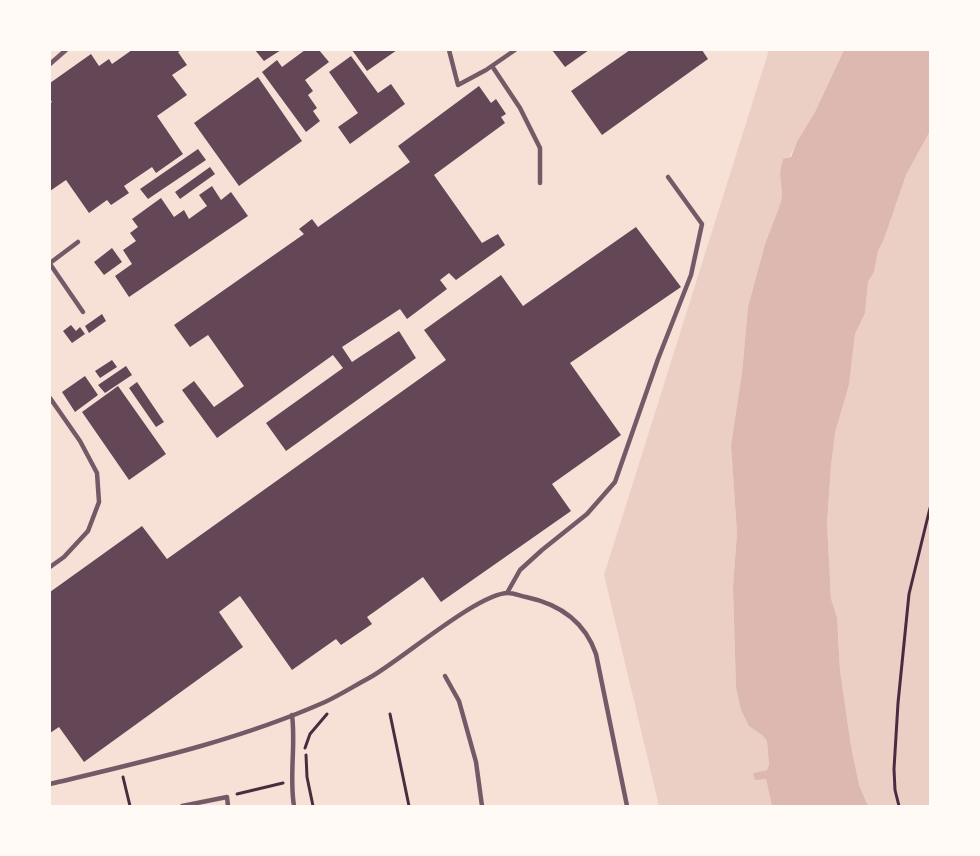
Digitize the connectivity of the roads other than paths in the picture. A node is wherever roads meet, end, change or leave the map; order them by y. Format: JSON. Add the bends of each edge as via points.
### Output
{"nodes":[{"id":1,"x":66,"y":50,"type":"edge"},
{"id":2,"x":449,"y":50,"type":"edge"},
{"id":3,"x":514,"y":50,"type":"edge"},
{"id":4,"x":50,"y":64,"type":"edge"},
{"id":5,"x":492,"y":66,"type":"junction"},
{"id":6,"x":668,"y":177,"type":"dead end"},
{"id":7,"x":540,"y":183,"type":"dead end"},
{"id":8,"x":78,"y":242,"type":"dead end"},
{"id":9,"x":50,"y":263,"type":"edge"},
{"id":10,"x":83,"y":312,"type":"dead end"},
{"id":11,"x":50,"y":398,"type":"edge"},
{"id":12,"x":50,"y":567,"type":"edge"},
{"id":13,"x":507,"y":593,"type":"junction"},
{"id":14,"x":445,"y":676,"type":"dead end"},
{"id":15,"x":292,"y":715,"type":"junction"},
{"id":16,"x":50,"y":784,"type":"edge"},
{"id":17,"x":182,"y":807,"type":"edge"},
{"id":18,"x":228,"y":807,"type":"edge"},
{"id":19,"x":294,"y":807,"type":"edge"},
{"id":20,"x":482,"y":807,"type":"edge"},
{"id":21,"x":627,"y":807,"type":"edge"}],
"edges":[{"from":1,"to":4,"type":"lane"},
{"from":2,"to":5,"type":"lane","via":[[458,85]]},
{"from":3,"to":5,"type":"lane"},
{"from":5,"to":7,"type":"lane","via":[[540,148]]},
{"from":6,"to":13,"type":"lane","via":[[702,224],[691,275],[615,483],[587,514],[520,570]]},
{"from":8,"to":9,"type":"lane"},
{"from":9,"to":10,"type":"lane"},
{"from":11,"to":12,"type":"lane","via":[[97,473],[99,502],[88,531]]},
{"from":13,"to":15,"type":"lane","via":[[476,605],[375,675],[326,702]]},
{"from":13,"to":21,"type":"lane","via":[[554,606],[583,627],[591,640]]},
{"from":14,"to":20,"type":"lane","via":[[459,701],[476,762]]},
{"from":15,"to":16,"type":"lane","via":[[203,746]]},
{"from":15,"to":19,"type":"lane"},
{"from":17,"to":18,"type":"lane","via":[[226,797]]}]}
